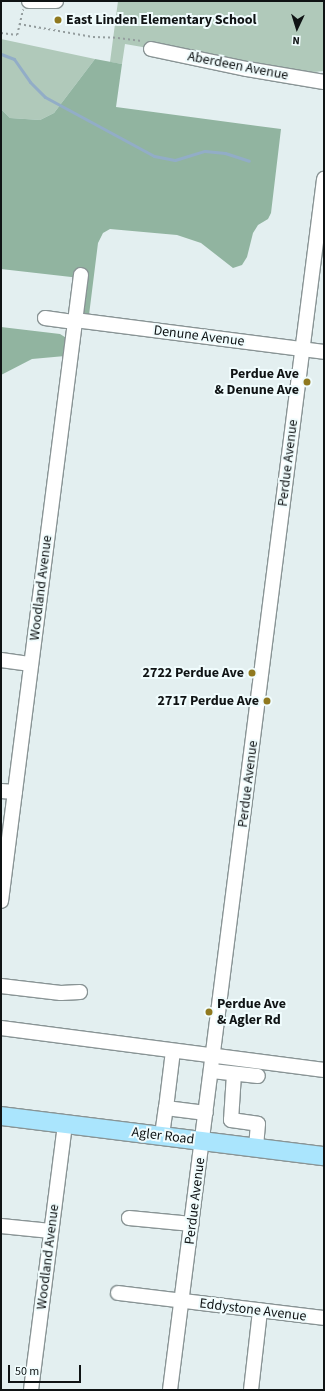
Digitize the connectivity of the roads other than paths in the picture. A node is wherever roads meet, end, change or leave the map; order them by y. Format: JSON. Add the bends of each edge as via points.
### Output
{"nodes":[{"id":1,"x":56,"y":1,"type":"edge"},
{"id":2,"x":26,"y":4,"type":"edge"},
{"id":3,"x":150,"y":46,"type":"road end"},
{"id":4,"x":324,"y":82,"type":"edge"},
{"id":5,"x":324,"y":179,"type":"edge"},
{"id":6,"x":81,"y":275,"type":"dead end"},
{"id":7,"x":45,"y":318,"type":"dead end"},
{"id":8,"x":75,"y":321,"type":"junction"},
{"id":9,"x":302,"y":350,"type":"junction"},
{"id":10,"x":324,"y":352,"type":"edge"},
{"id":11,"x":1,"y":660,"type":"edge"},
{"id":12,"x":31,"y":664,"type":"junction"},
{"id":13,"x":8,"y":792,"type":"edge"},
{"id":14,"x":1,"y":901,"type":"edge"},
{"id":15,"x":1,"y":986,"type":"edge"},
{"id":16,"x":80,"y":992,"type":"dead end"},
{"id":17,"x":1,"y":1028,"type":"edge"},
{"id":18,"x":173,"y":1051,"type":"junction"},
{"id":19,"x":213,"y":1057,"type":"junction"},
{"id":20,"x":324,"y":1070,"type":"edge"},
{"id":21,"x":212,"y":1071,"type":"junction"},
{"id":22,"x":234,"y":1074,"type":"junction"},
{"id":23,"x":258,"y":1076,"type":"dead end"},
{"id":24,"x":166,"y":1108,"type":"junction"},
{"id":25,"x":206,"y":1113,"type":"junction"},
{"id":26,"x":1,"y":1116,"type":"edge"},
{"id":27,"x":65,"y":1124,"type":"junction"},
{"id":28,"x":162,"y":1135,"type":"junction"},
{"id":29,"x":203,"y":1140,"type":"junction"},
{"id":30,"x":256,"y":1147,"type":"junction"},
{"id":31,"x":324,"y":1156,"type":"edge"},
{"id":32,"x":129,"y":1218,"type":"dead end"},
{"id":33,"x":192,"y":1224,"type":"junction"},
{"id":34,"x":1,"y":1226,"type":"edge"},
{"id":35,"x":51,"y":1231,"type":"junction"},
{"id":36,"x":118,"y":1293,"type":"dead end"},
{"id":37,"x":182,"y":1301,"type":"junction"},
{"id":38,"x":260,"y":1311,"type":"junction"},
{"id":39,"x":324,"y":1318,"type":"edge"},
{"id":40,"x":31,"y":1390,"type":"edge"},
{"id":41,"x":170,"y":1390,"type":"edge"},
{"id":42,"x":251,"y":1390,"type":"edge"}],
"edges":[{"from":1,"to":2,"type":"street"},
{"from":3,"to":4,"type":"street","name":"Aberdeen Avenue","via":[[247,69]]},
{"from":5,"to":9,"type":"street","name":"Perdue Avenue"},
{"from":6,"to":8,"type":"street","name":"Woodland Avenue"},
{"from":7,"to":8,"type":"street","name":"Denune Avenue"},
{"from":8,"to":9,"type":"street","name":"Denune Avenue"},
{"from":8,"to":12,"type":"street","name":"Woodland Avenue"},
{"from":9,"to":10,"type":"street","name":"Denune Avenue"},
{"from":9,"to":19,"type":"street","name":"Perdue Avenue"},
{"from":11,"to":12,"type":"street"},
{"from":12,"to":13,"type":"street","name":"Woodland Avenue"},
{"from":13,"to":14,"type":"street","name":"Woodland Avenue"},
{"from":15,"to":16,"type":"street","via":[[61,993]]},
{"from":17,"to":18,"type":"street"},
{"from":18,"to":19,"type":"street"},
{"from":18,"to":24,"type":"street"},
{"from":19,"to":20,"type":"street"},
{"from":19,"to":21,"type":"street","name":"Perdue Avenue"},
{"from":21,"to":22,"type":"street"},
{"from":21,"to":25,"type":"street","name":"Perdue Avenue"},
{"from":22,"to":23,"type":"street"},
{"from":22,"to":30,"type":"street","via":[[230,1120],[258,1124]]},
{"from":24,"to":25,"type":"street"},
{"from":24,"to":28,"type":"street"},
{"from":25,"to":29,"type":"street","name":"Perdue Avenue"},
{"from":26,"to":27,"type":"main road","name":"Agler Road"},
{"from":27,"to":28,"type":"main road","name":"Agler Road"},
{"from":27,"to":35,"type":"street","name":"Woodland Avenue"},
{"from":28,"to":29,"type":"main road","name":"Agler Road"},
{"from":29,"to":30,"type":"main road","name":"Agler Road"},
{"from":29,"to":33,"type":"street","name":"Perdue Avenue"},
{"from":30,"to":31,"type":"main road","name":"Agler Road"},
{"from":32,"to":33,"type":"street"},
{"from":33,"to":37,"type":"street","name":"Perdue Avenue"},
{"from":34,"to":35,"type":"street"},
{"from":35,"to":40,"type":"street","name":"Woodland Avenue"},
{"from":36,"to":37,"type":"street","name":"Eddystone Avenue"},
{"from":37,"to":38,"type":"street","name":"Eddystone Avenue"},
{"from":37,"to":41,"type":"street","name":"Perdue Avenue"},
{"from":38,"to":39,"type":"street","name":"Eddystone Avenue"},
{"from":38,"to":42,"type":"street"}]}
